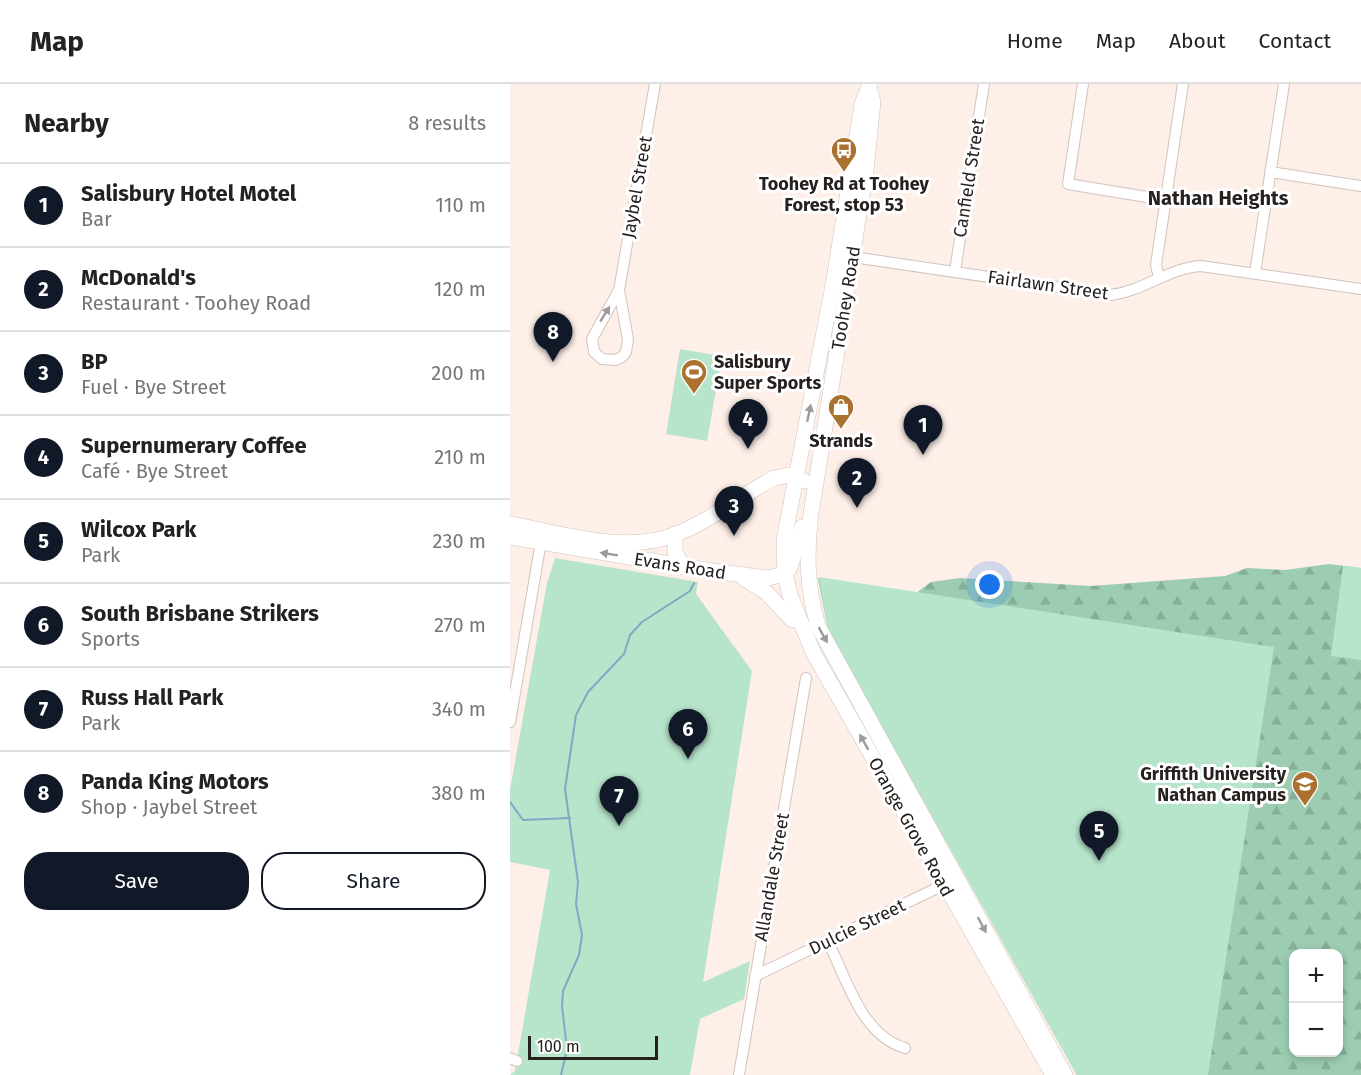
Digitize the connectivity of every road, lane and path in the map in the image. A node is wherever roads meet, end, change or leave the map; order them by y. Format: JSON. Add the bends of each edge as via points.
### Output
{"nodes":[{"id":1,"x":655,"y":84,"type":"edge"},
{"id":2,"x":984,"y":84,"type":"edge"},
{"id":3,"x":1083,"y":84,"type":"edge"},
{"id":4,"x":1183,"y":84,"type":"edge"},
{"id":5,"x":1284,"y":84,"type":"edge"},
{"id":6,"x":870,"y":86,"type":"edge"},
{"id":7,"x":1270,"y":172,"type":"junction"},
{"id":8,"x":1361,"y":186,"type":"edge"},
{"id":9,"x":1165,"y":200,"type":"junction"},
{"id":10,"x":845,"y":256,"type":"junction"},
{"id":11,"x":955,"y":271,"type":"junction"},
{"id":12,"x":1255,"y":273,"type":"junction"},
{"id":13,"x":1159,"y":278,"type":"junction"},
{"id":14,"x":1361,"y":289,"type":"edge"},
{"id":15,"x":619,"y":290,"type":"junction"},
{"id":16,"x":801,"y":449,"type":"junction"},
{"id":17,"x":795,"y":477,"type":"junction"},
{"id":18,"x":764,"y":483,"type":"junction"},
{"id":19,"x":814,"y":497,"type":"junction"},
{"id":20,"x":811,"y":514,"type":"junction"},
{"id":21,"x":510,"y":524,"type":"edge"},
{"id":22,"x":675,"y":534,"type":"junction"},
{"id":23,"x":542,"y":536,"type":"junction"},
{"id":24,"x":510,"y":537,"type":"edge"},
{"id":25,"x":683,"y":567,"type":"junction"},
{"id":26,"x":785,"y":573,"type":"junction"},
{"id":27,"x":740,"y":576,"type":"junction"},
{"id":28,"x":808,"y":579,"type":"joint"},
{"id":29,"x":799,"y":621,"type":"junction"},
{"id":30,"x":515,"y":661,"type":"edge"},
{"id":31,"x":806,"y":678,"type":"dead end"},
{"id":32,"x":510,"y":722,"type":"edge"},
{"id":33,"x":954,"y":873,"type":"junction"},
{"id":34,"x":944,"y":885,"type":"junction"},
{"id":35,"x":828,"y":942,"type":"junction"},
{"id":36,"x":755,"y":976,"type":"junction"},
{"id":37,"x":905,"y":1048,"type":"dead end"},
{"id":38,"x":739,"y":1075,"type":"edge"},
{"id":39,"x":1053,"y":1075,"type":"edge"},
{"id":40,"x":1065,"y":1075,"type":"edge"}],
"edges":[{"from":1,"to":15,"type":"street","name":"Jaybel Street"},
{"from":2,"to":11,"type":"street","name":"Canfield Street"},
{"from":3,"to":9,"type":"street","via":[[1068,184]]},
{"from":4,"to":9,"type":"street"},
{"from":5,"to":7,"type":"street"},
{"from":6,"to":10,"type":"main road","name":"Toohey Road","via":[[873,102],[866,170]]},
{"from":7,"to":8,"type":"street"},
{"from":7,"to":12,"type":"street"},
{"from":9,"to":13,"type":"street","via":[[1156,265]]},
{"from":10,"to":11,"type":"street","name":"Fairlawn Street"},
{"from":16,"to":10,"type":"main road","name":"Toohey Road","one_way":true},
{"from":10,"to":19,"type":"main road","name":"Toohey Road"},
{"from":11,"to":13,"type":"street","name":"Fairlawn Street","via":[[1112,295]]},
{"from":12,"to":13,"type":"street","name":"Fairlawn Street","via":[[1201,266]]},
{"from":12,"to":14,"type":"street","name":"Fairlawn Street"},
{"from":15,"to":15,"type":"street","name":"Jaybel Street","one_way":true,"via":[[628,346],[622,357],[602,359],[594,352],[592,339]]},
{"from":16,"to":17,"type":"main road","name":"Toohey Road"},
{"from":16,"to":18,"type":"main road","via":[[768,474]]},
{"from":17,"to":18,"type":"main road","via":[[781,476]]},
{"from":17,"to":19,"type":"main road","via":[[806,483]]},
{"from":17,"to":26,"type":"main road","name":"Toohey Road","via":[[784,540]]},
{"from":18,"to":22,"type":"main road","name":"Evans Road"},
{"from":19,"to":20,"type":"main road","name":"Toohey Road"},
{"from":20,"to":26,"type":"main road","via":[[799,531],[792,563]]},
{"from":20,"to":28,"type":"main road","name":"Toohey Road"},
{"from":21,"to":23,"type":"main road","name":"Evans Road"},
{"from":22,"to":23,"type":"main road","name":"Evans Road","via":[[642,542]]},
{"from":22,"to":25,"type":"main road","via":[[675,552]]},
{"from":23,"to":24,"type":"main road","name":"Evans Road"},
{"from":25,"to":23,"type":"main road","name":"Evans Road","one_way":true},
{"from":23,"to":30,"type":"street"},
{"from":25,"to":27,"type":"main road","name":"Evans Road"},
{"from":26,"to":27,"type":"main road","name":"Evans Road","via":[[768,578]]},
{"from":26,"to":29,"type":"main road","name":"Orange Grove Road"},
{"from":27,"to":29,"type":"main road","via":[[780,604],[791,620]]},
{"from":28,"to":33,"type":"main road","name":"Orange Grove Road","one_way":true,"via":[[818,626]]},
{"from":34,"to":29,"type":"main road","name":"Orange Grove Road","one_way":true},
{"from":30,"to":32,"type":"street"},
{"from":31,"to":36,"type":"street","name":"Allandale Street"},
{"from":33,"to":34,"type":"street","name":"Dulcie Street"},
{"from":33,"to":40,"type":"main road","name":"Orange Grove Road","one_way":true},
{"from":34,"to":35,"type":"street","name":"Dulcie Street"},
{"from":34,"to":39,"type":"main road","name":"Orange Grove Road"},
{"from":35,"to":36,"type":"street","name":"Dulcie Street"},
{"from":35,"to":37,"type":"street","via":[[867,1022],[880,1036]]},
{"from":36,"to":38,"type":"street","name":"Allandale Street"}]}
